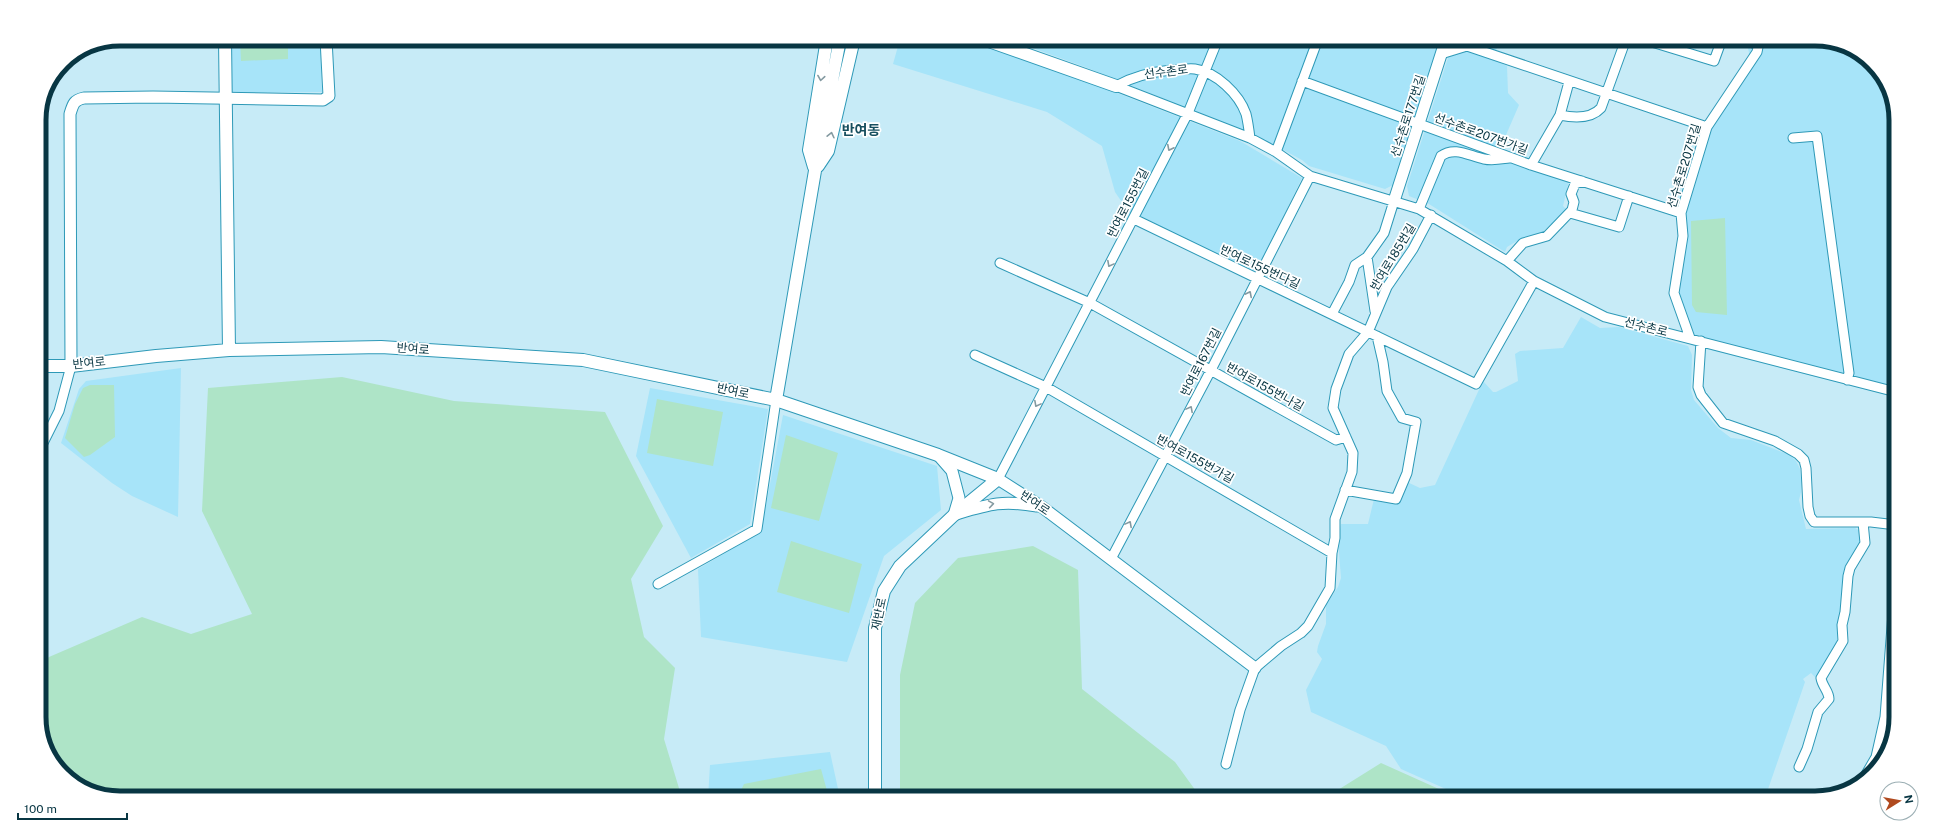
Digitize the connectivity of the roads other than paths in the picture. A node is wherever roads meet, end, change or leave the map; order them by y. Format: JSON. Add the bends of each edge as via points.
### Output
{"nodes":[{"id":1,"x":225,"y":46,"type":"edge"},
{"id":2,"x":326,"y":46,"type":"edge"},
{"id":3,"x":826,"y":46,"type":"edge"},
{"id":4,"x":839,"y":46,"type":"edge"},
{"id":5,"x":852,"y":46,"type":"edge"},
{"id":6,"x":1003,"y":46,"type":"edge"},
{"id":7,"x":1215,"y":46,"type":"edge"},
{"id":8,"x":1315,"y":46,"type":"edge"},
{"id":9,"x":1444,"y":46,"type":"edge"},
{"id":10,"x":1623,"y":46,"type":"edge"},
{"id":11,"x":1665,"y":46,"type":"edge"},
{"id":12,"x":1719,"y":46,"type":"edge"},
{"id":13,"x":1757,"y":46,"type":"edge"},
{"id":14,"x":1441,"y":54,"type":"junction"},
{"id":15,"x":1206,"y":71,"type":"junction"},
{"id":16,"x":1302,"y":81,"type":"junction"},
{"id":17,"x":1569,"y":82,"type":"junction"},
{"id":18,"x":1116,"y":86,"type":"junction"},
{"id":19,"x":1606,"y":93,"type":"junction"},
{"id":20,"x":225,"y":98,"type":"junction"},
{"id":21,"x":1188,"y":114,"type":"junction"},
{"id":22,"x":1560,"y":115,"type":"junction"},
{"id":23,"x":1419,"y":124,"type":"junction"},
{"id":24,"x":1707,"y":127,"type":"junction"},
{"id":25,"x":1250,"y":138,"type":"junction"},
{"id":26,"x":1793,"y":138,"type":"dead end"},
{"id":27,"x":1276,"y":152,"type":"junction"},
{"id":28,"x":1511,"y":158,"type":"junction"},
{"id":29,"x":816,"y":164,"type":"junction"},
{"id":30,"x":1531,"y":165,"type":"junction"},
{"id":31,"x":1310,"y":176,"type":"junction"},
{"id":32,"x":1582,"y":181,"type":"junction"},
{"id":33,"x":1629,"y":196,"type":"junction"},
{"id":34,"x":1394,"y":201,"type":"junction"},
{"id":35,"x":1419,"y":209,"type":"junction"},
{"id":36,"x":1681,"y":212,"type":"junction"},
{"id":37,"x":1570,"y":213,"type":"junction"},
{"id":38,"x":1432,"y":215,"type":"junction"},
{"id":39,"x":1134,"y":219,"type":"junction"},
{"id":40,"x":1367,"y":257,"type":"junction"},
{"id":41,"x":1507,"y":261,"type":"junction"},
{"id":42,"x":1000,"y":263,"type":"dead end"},
{"id":43,"x":1257,"y":279,"type":"junction"},
{"id":44,"x":1534,"y":281,"type":"junction"},
{"id":45,"x":1090,"y":303,"type":"junction"},
{"id":46,"x":1375,"y":311,"type":"junction"},
{"id":47,"x":1332,"y":314,"type":"junction"},
{"id":48,"x":1368,"y":332,"type":"junction"},
{"id":49,"x":1377,"y":336,"type":"junction"},
{"id":50,"x":1690,"y":338,"type":"junction"},
{"id":51,"x":1701,"y":341,"type":"junction"},
{"id":52,"x":229,"y":350,"type":"junction"},
{"id":53,"x":975,"y":356,"type":"dead end"},
{"id":54,"x":46,"y":366,"type":"edge"},
{"id":55,"x":71,"y":366,"type":"junction"},
{"id":56,"x":1211,"y":370,"type":"junction"},
{"id":57,"x":1847,"y":380,"type":"junction"},
{"id":58,"x":1046,"y":387,"type":"junction"},
{"id":59,"x":1889,"y":390,"type":"edge"},
{"id":60,"x":776,"y":400,"type":"junction"},
{"id":61,"x":46,"y":437,"type":"edge"},
{"id":62,"x":1346,"y":437,"type":"junction"},
{"id":63,"x":938,"y":455,"type":"junction"},
{"id":64,"x":1165,"y":457,"type":"junction"},
{"id":65,"x":998,"y":479,"type":"junction"},
{"id":66,"x":1345,"y":490,"type":"junction"},
{"id":67,"x":1042,"y":507,"type":"junction"},
{"id":68,"x":954,"y":515,"type":"junction"},
{"id":69,"x":1863,"y":522,"type":"junction"},
{"id":70,"x":1889,"y":525,"type":"edge"},
{"id":71,"x":1332,"y":553,"type":"junction"},
{"id":72,"x":1111,"y":559,"type":"junction"},
{"id":73,"x":658,"y":584,"type":"dead end"},
{"id":74,"x":1889,"y":665,"type":"edge"},
{"id":75,"x":1255,"y":668,"type":"junction"},
{"id":76,"x":1226,"y":764,"type":"dead end"},
{"id":77,"x":1872,"y":764,"type":"edge"},
{"id":78,"x":1799,"y":767,"type":"dead end"},
{"id":79,"x":875,"y":791,"type":"edge"}],
"edges":[{"from":1,"to":20,"type":"main road"},
{"from":2,"to":20,"type":"street","via":[[329,96],[323,100]]},
{"from":3,"to":29,"type":"main road","one_way":true,"via":[[809,150]]},
{"from":4,"to":29,"type":"main road"},
{"from":29,"to":5,"type":"main road","one_way":true,"via":[[828,151]]},
{"from":6,"to":18,"type":"main road","name":"선수촌로"},
{"from":7,"to":15,"type":"street","name":"반여로155번길"},
{"from":8,"to":16,"type":"street"},
{"from":9,"to":14,"type":"street","name":"선수촌로177번길"},
{"from":10,"to":19,"type":"street"},
{"from":11,"to":12,"type":"street","via":[[1714,61]]},
{"from":13,"to":24,"type":"street","name":"선수촌로207번길","via":[[1757,52]]},
{"from":14,"to":17,"type":"street","via":[[1467,46]]},
{"from":14,"to":23,"type":"street","name":"선수촌로177번길"},
{"from":15,"to":18,"type":"street","name":"선수촌로","via":[[1194,68],[1155,72],[1132,77]]},
{"from":15,"to":21,"type":"street","name":"반여로155번길"},
{"from":15,"to":25,"type":"street","name":"선수촌로","via":[[1217,78],[1240,102],[1246,115]]},
{"from":16,"to":23,"type":"street","name":"선수촌로207번가길"},
{"from":16,"to":27,"type":"street"},
{"from":17,"to":19,"type":"street"},
{"from":17,"to":22,"type":"street"},
{"from":18,"to":21,"type":"street","name":"선수촌로"},
{"from":19,"to":22,"type":"street","via":[[1601,108],[1590,117]]},
{"from":19,"to":24,"type":"street"},
{"from":20,"to":52,"type":"main road"},
{"from":20,"to":55,"type":"street","via":[[84,98],[77,99],[73,104],[70,114]]},
{"from":21,"to":25,"type":"street","name":"선수촌로"},
{"from":21,"to":39,"type":"street","name":"반여로155번길","one_way":true},
{"from":22,"to":30,"type":"street"},
{"from":23,"to":28,"type":"street","name":"선수촌로207번가길"},
{"from":23,"to":34,"type":"street","name":"선수촌로177번길"},
{"from":24,"to":36,"type":"street","name":"선수촌로207번길"},
{"from":25,"to":27,"type":"street","name":"선수촌로"},
{"from":26,"to":57,"type":"street","via":[[1817,136],[1849,373]]},
{"from":27,"to":31,"type":"street","name":"선수촌로"},
{"from":28,"to":30,"type":"street","name":"선수촌로207번가길"},
{"from":28,"to":35,"type":"street","via":[[1484,159],[1448,151],[1441,156]]},
{"from":29,"to":60,"type":"main road"},
{"from":30,"to":32,"type":"street","name":"선수촌로207번가길"},
{"from":31,"to":34,"type":"street","name":"선수촌로"},
{"from":31,"to":43,"type":"street","name":"반여로167번길"},
{"from":32,"to":33,"type":"street","name":"선수촌로207번가길"},
{"from":32,"to":37,"type":"street","via":[[1575,184],[1571,194],[1574,202]]},
{"from":33,"to":36,"type":"street","name":"선수촌로207번가길"},
{"from":33,"to":37,"type":"street","via":[[1619,227]]},
{"from":34,"to":35,"type":"street","name":"선수촌로"},
{"from":34,"to":40,"type":"street","via":[[1384,233]]},
{"from":35,"to":38,"type":"street","name":"선수촌로"},
{"from":36,"to":50,"type":"street","name":"선수촌로207번길","via":[[1683,236],[1674,293]]},
{"from":37,"to":41,"type":"street","via":[[1547,236],[1523,243]]},
{"from":38,"to":41,"type":"street","name":"선수촌로"},
{"from":38,"to":46,"type":"street","name":"반여로185번길"},
{"from":39,"to":43,"type":"street","name":"반여로155번다길"},
{"from":39,"to":45,"type":"street","name":"반여로155번길","one_way":true},
{"from":40,"to":46,"type":"street","name":"반여로185번길"},
{"from":40,"to":47,"type":"street","via":[[1355,265]]},
{"from":41,"to":44,"type":"street","name":"선수촌로"},
{"from":42,"to":45,"type":"street"},
{"from":43,"to":47,"type":"street","name":"반여로155번다길"},
{"from":56,"to":43,"type":"street","name":"반여로167번길","one_way":true},
{"from":44,"to":49,"type":"street","name":"반여로155번다길","via":[[1476,384]]},
{"from":44,"to":50,"type":"street","name":"선수촌로","via":[[1605,317]]},
{"from":45,"to":56,"type":"street","name":"반여로155번나길"},
{"from":45,"to":58,"type":"street","name":"반여로155번길"},
{"from":46,"to":48,"type":"street","name":"반여로185번길"},
{"from":47,"to":48,"type":"street","name":"반여로155번다길"},
{"from":48,"to":49,"type":"street","name":"반여로155번다길"},
{"from":48,"to":62,"type":"street","name":"반여로185번길","via":[[1349,354],[1336,389],[1333,408]]},
{"from":49,"to":66,"type":"street","via":[[1387,391],[1402,418],[1416,422],[1407,473],[1396,500]]},
{"from":50,"to":51,"type":"street","name":"선수촌로"},
{"from":51,"to":57,"type":"street","name":"선수촌로"},
{"from":51,"to":69,"type":"street","via":[[1698,387],[1707,404],[1723,423],[1775,441],[1798,454],[1805,464],[1808,507],[1814,522]]},
{"from":52,"to":55,"type":"main road","name":"반여로"},
{"from":52,"to":60,"type":"main road","name":"반여로","via":[[382,347],[584,360]]},
{"from":53,"to":58,"type":"street"},
{"from":54,"to":55,"type":"main road","name":"반여로"},
{"from":55,"to":61,"type":"street","via":[[59,411]]},
{"from":56,"to":62,"type":"street","name":"반여로155번나길","via":[[1336,440]]},
{"from":64,"to":56,"type":"street","name":"반여로167번길","one_way":true},
{"from":57,"to":59,"type":"street","name":"선수촌로"},
{"from":58,"to":64,"type":"street","name":"반여로155번가길"},
{"from":58,"to":65,"type":"street","name":"반여로155번길","one_way":true},
{"from":60,"to":63,"type":"main road","name":"반여로"},
{"from":60,"to":73,"type":"street","via":[[757,528]]},
{"from":62,"to":66,"type":"street","name":"반여로185번길","via":[[1353,453],[1352,472]]},
{"from":63,"to":65,"type":"main road","name":"반여로"},
{"from":63,"to":68,"type":"street","via":[[952,471],[959,498]]},
{"from":64,"to":71,"type":"street","name":"반여로155번가길"},
{"from":72,"to":64,"type":"street","name":"반여로167번길","one_way":true},
{"from":65,"to":67,"type":"street","name":"반여로"},
{"from":65,"to":68,"type":"main road","name":"재반로"},
{"from":66,"to":71,"type":"street","name":"반여로185번길","via":[[1335,519]]},
{"from":68,"to":67,"type":"street","one_way":true,"via":[[988,504],[1012,502]]},
{"from":67,"to":72,"type":"street","name":"반여로"},
{"from":68,"to":79,"type":"main road","name":"재반로","via":[[900,566],[884,591],[875,628]]},
{"from":69,"to":70,"type":"street"},
{"from":69,"to":78,"type":"street","via":[[1865,543],[1848,576],[1842,625],[1843,641],[1821,678],[1829,699],[1818,712]]},
{"from":71,"to":75,"type":"street","name":"반여로185번길","via":[[1330,588],[1308,626]]},
{"from":72,"to":75,"type":"street","name":"반여로"},
{"from":74,"to":77,"type":"street","via":[[1885,717],[1876,757]]},
{"from":75,"to":76,"type":"street","via":[[1240,710]]}]}
